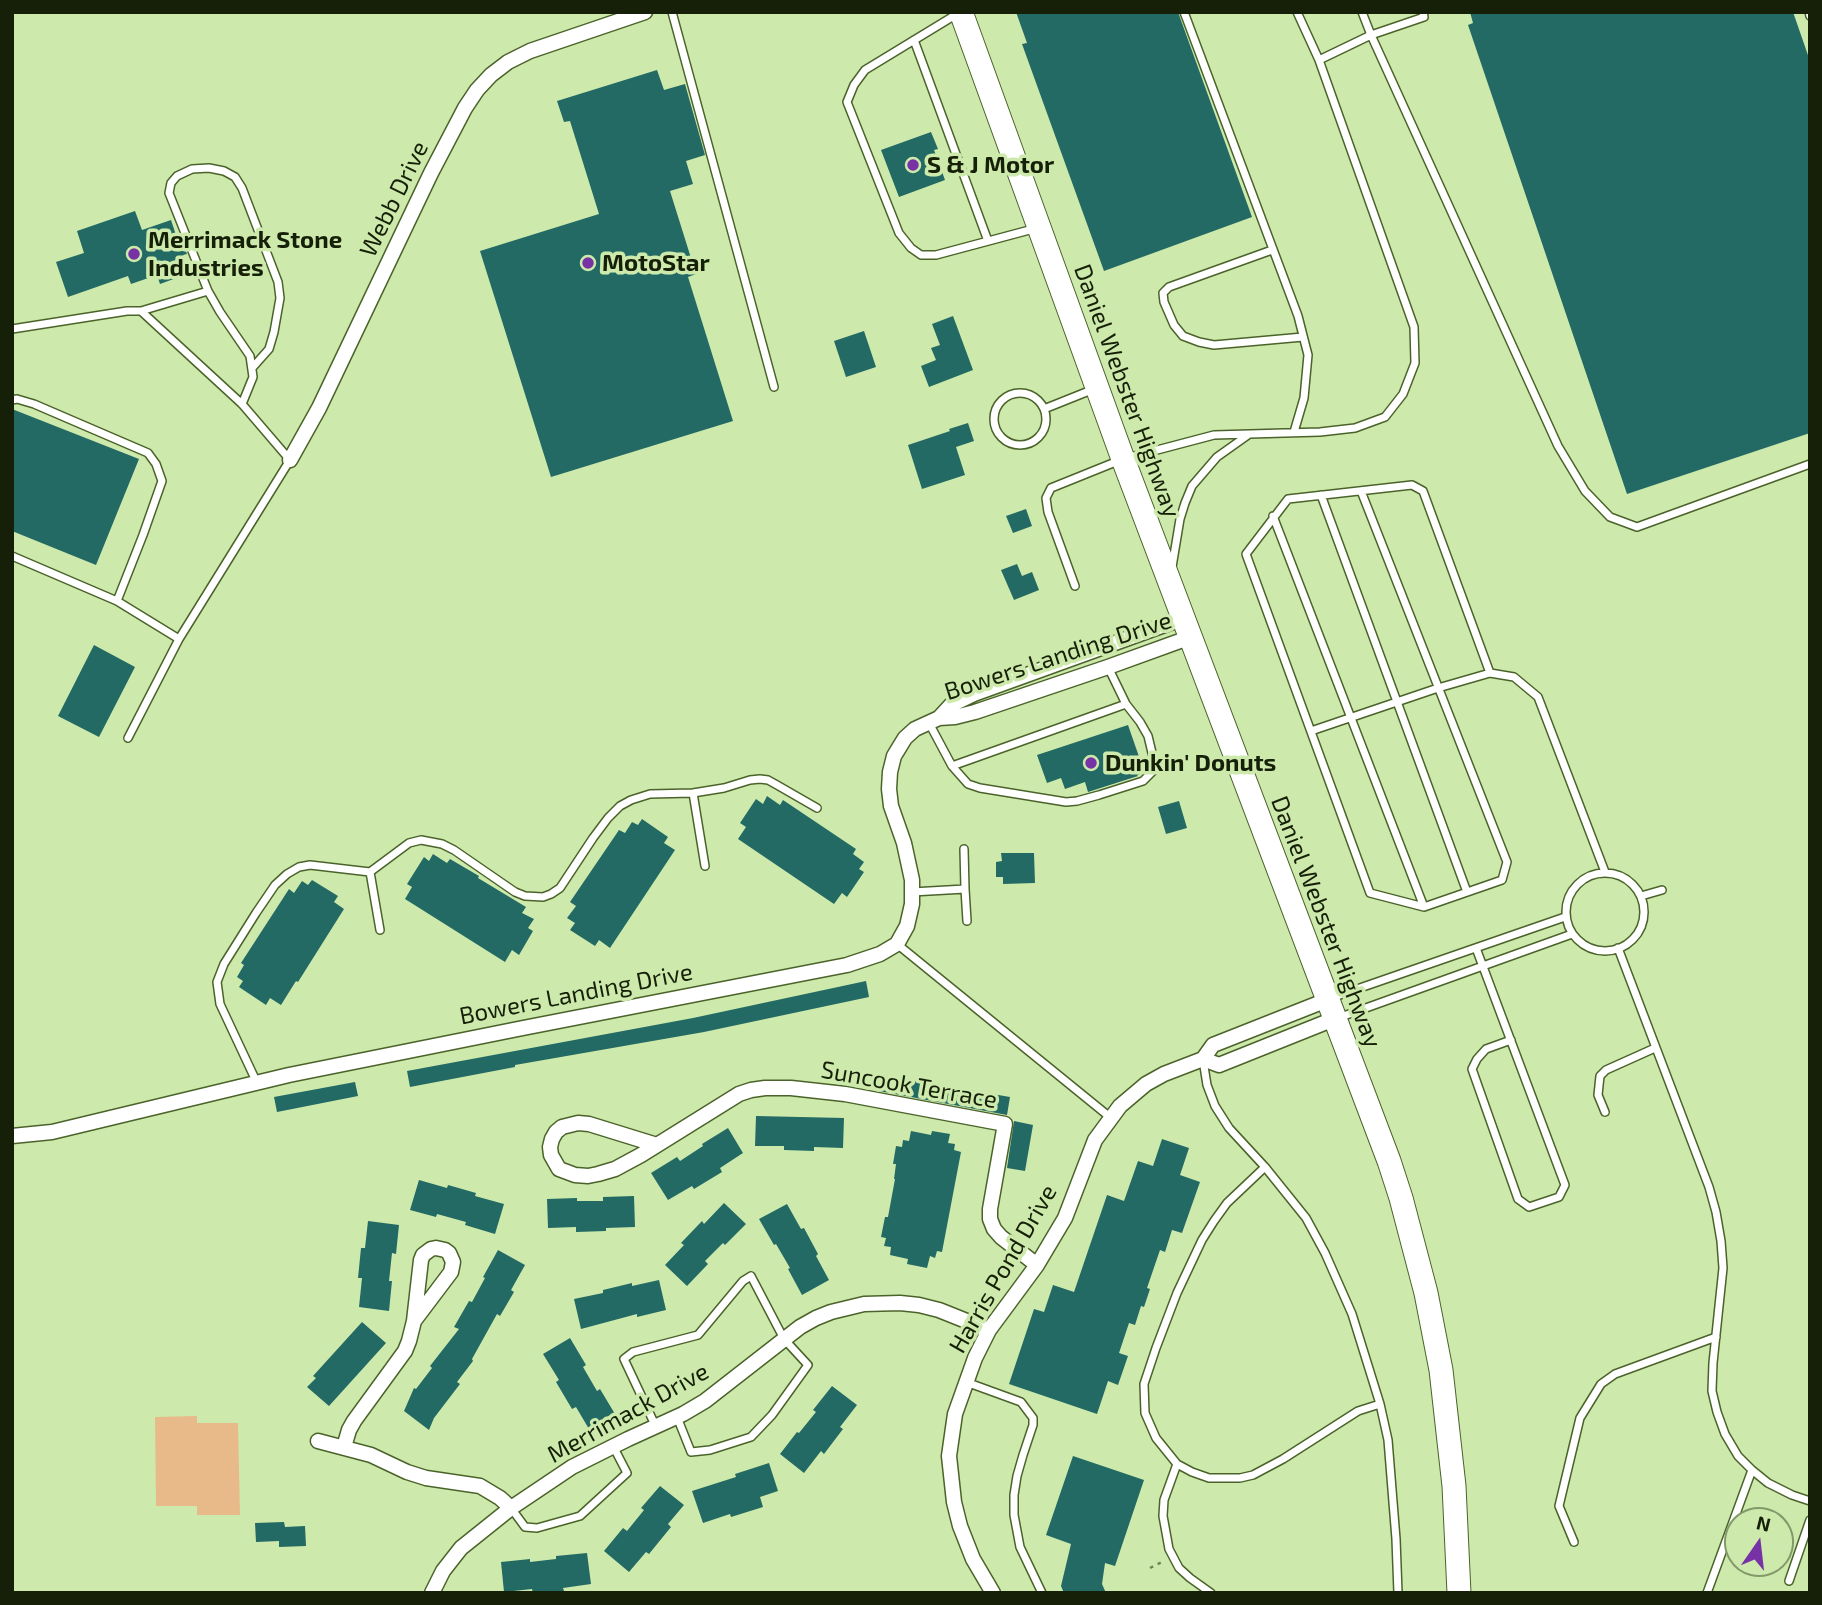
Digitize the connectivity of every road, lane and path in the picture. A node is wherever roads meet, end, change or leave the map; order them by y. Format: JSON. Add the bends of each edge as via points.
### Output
{"nodes":[{"id":1,"x":645,"y":12,"type":"edge"},
{"id":2,"x":672,"y":12,"type":"edge"},
{"id":3,"x":961,"y":12,"type":"edge"},
{"id":4,"x":1184,"y":12,"type":"edge"},
{"id":5,"x":1297,"y":12,"type":"edge"},
{"id":6,"x":1362,"y":12,"type":"edge"},
{"id":7,"x":1423,"y":12,"type":"edge"},
{"id":8,"x":1371,"y":36,"type":"junction"},
{"id":9,"x":914,"y":40,"type":"junction"},
{"id":10,"x":1319,"y":60,"type":"junction"},
{"id":11,"x":1040,"y":227,"type":"junction"},
{"id":12,"x":988,"y":241,"type":"junction"},
{"id":13,"x":1272,"y":250,"type":"junction"},
{"id":14,"x":208,"y":291,"type":"junction"},
{"id":15,"x":141,"y":311,"type":"junction"},
{"id":16,"x":12,"y":329,"type":"edge"},
{"id":17,"x":1304,"y":337,"type":"junction"},
{"id":18,"x":253,"y":368,"type":"junction"},
{"id":19,"x":774,"y":387,"type":"dead end"},
{"id":20,"x":1097,"y":388,"type":"junction"},
{"id":21,"x":12,"y":400,"type":"edge"},
{"id":22,"x":242,"y":404,"type":"junction"},
{"id":23,"x":1044,"y":409,"type":"junction"},
{"id":24,"x":1294,"y":432,"type":"junction"},
{"id":25,"x":1248,"y":435,"type":"junction"},
{"id":26,"x":1124,"y":459,"type":"junction"},
{"id":27,"x":290,"y":460,"type":"junction"},
{"id":28,"x":1810,"y":464,"type":"edge"},
{"id":29,"x":1361,"y":491,"type":"junction"},
{"id":30,"x":1321,"y":495,"type":"junction"},
{"id":31,"x":1273,"y":516,"type":"junction"},
{"id":32,"x":12,"y":556,"type":"edge"},
{"id":33,"x":1170,"y":581,"type":"junction"},
{"id":34,"x":1075,"y":586,"type":"dead end"},
{"id":35,"x":117,"y":601,"type":"junction"},
{"id":36,"x":1187,"y":627,"type":"junction"},
{"id":37,"x":178,"y":639,"type":"junction"},
{"id":38,"x":1108,"y":667,"type":"junction"},
{"id":39,"x":1490,"y":673,"type":"junction"},
{"id":40,"x":1438,"y":688,"type":"junction"},
{"id":41,"x":1397,"y":703,"type":"junction"},
{"id":42,"x":1126,"y":704,"type":"junction"},
{"id":43,"x":1351,"y":718,"type":"junction"},
{"id":44,"x":934,"y":720,"type":"junction"},
{"id":45,"x":1311,"y":731,"type":"junction"},
{"id":46,"x":128,"y":737,"type":"dead end"},
{"id":47,"x":951,"y":766,"type":"junction"},
{"id":48,"x":693,"y":793,"type":"junction"},
{"id":49,"x":817,"y":808,"type":"dead end"},
{"id":50,"x":964,"y":849,"type":"dead end"},
{"id":51,"x":705,"y":866,"type":"dead end"},
{"id":52,"x":370,"y":872,"type":"junction"},
{"id":53,"x":1605,"y":872,"type":"junction"},
{"id":54,"x":965,"y":889,"type":"junction"},
{"id":55,"x":1662,"y":890,"type":"dead end"},
{"id":56,"x":912,"y":892,"type":"junction"},
{"id":57,"x":1467,"y":892,"type":"junction"},
{"id":58,"x":1641,"y":896,"type":"junction"},
{"id":59,"x":1424,"y":907,"type":"junction"},
{"id":60,"x":1565,"y":916,"type":"junction"},
{"id":61,"x":967,"y":921,"type":"dead end"},
{"id":62,"x":380,"y":930,"type":"dead end"},
{"id":63,"x":1572,"y":934,"type":"junction"},
{"id":64,"x":897,"y":944,"type":"junction"},
{"id":65,"x":1476,"y":948,"type":"junction"},
{"id":66,"x":1618,"y":948,"type":"junction"},
{"id":67,"x":1483,"y":966,"type":"junction"},
{"id":68,"x":1330,"y":1009,"type":"junction"},
{"id":69,"x":1366,"y":1020,"type":"dead end"},
{"id":70,"x":1373,"y":1027,"type":"dead end"},
{"id":71,"x":1510,"y":1040,"type":"junction"},
{"id":72,"x":1655,"y":1048,"type":"junction"},
{"id":73,"x":1203,"y":1059,"type":"junction"},
{"id":74,"x":257,"y":1083,"type":"junction"},
{"id":75,"x":1605,"y":1112,"type":"dead end"},
{"id":76,"x":1111,"y":1118,"type":"junction"},
{"id":77,"x":12,"y":1136,"type":"edge"},
{"id":78,"x":657,"y":1145,"type":"junction"},
{"id":79,"x":1265,"y":1167,"type":"junction"},
{"id":80,"x":1037,"y":1265,"type":"junction"},
{"id":81,"x":414,"y":1321,"type":"junction"},
{"id":82,"x":989,"y":1330,"type":"junction"},
{"id":83,"x":1716,"y":1337,"type":"junction"},
{"id":84,"x":784,"y":1339,"type":"junction"},
{"id":85,"x":965,"y":1382,"type":"junction"},
{"id":86,"x":1380,"y":1404,"type":"junction"},
{"id":87,"x":677,"y":1417,"type":"junction"},
{"id":88,"x":656,"y":1427,"type":"junction"},
{"id":89,"x":318,"y":1441,"type":"dead end"},
{"id":90,"x":613,"y":1446,"type":"junction"},
{"id":91,"x":344,"y":1447,"type":"junction"},
{"id":92,"x":1177,"y":1465,"type":"junction"},
{"id":93,"x":1752,"y":1470,"type":"junction"},
{"id":94,"x":1810,"y":1501,"type":"edge"},
{"id":95,"x":511,"y":1508,"type":"junction"},
{"id":96,"x":1810,"y":1520,"type":"edge"},
{"id":97,"x":1804,"y":1536,"type":"junction"},
{"id":98,"x":1574,"y":1542,"type":"dead end"},
{"id":99,"x":1810,"y":1546,"type":"edge"},
{"id":100,"x":1162,"y":1562,"type":"dead end"},
{"id":101,"x":1150,"y":1568,"type":"dead end"},
{"id":102,"x":1789,"y":1581,"type":"dead end"},
{"id":103,"x":432,"y":1593,"type":"edge"},
{"id":104,"x":993,"y":1593,"type":"edge"},
{"id":105,"x":1042,"y":1593,"type":"edge"},
{"id":106,"x":1212,"y":1593,"type":"edge"},
{"id":107,"x":1398,"y":1593,"type":"edge"},
{"id":108,"x":1459,"y":1593,"type":"edge"},
{"id":109,"x":1707,"y":1593,"type":"edge"}],
"edges":[{"from":1,"to":27,"type":"street","name":"Webb Drive","via":[[530,51],[508,62],[477,90],[431,173]]},
{"from":2,"to":19,"type":"lane"},
{"from":3,"to":9,"type":"lane"},
{"from":3,"to":11,"type":"main road","name":"Daniel Webster Highway"},
{"from":4,"to":13,"type":"lane"},
{"from":5,"to":10,"type":"lane"},
{"from":6,"to":8,"type":"lane"},
{"from":7,"to":8,"type":"lane","via":[[1424,17]]},
{"from":8,"to":10,"type":"lane"},
{"from":8,"to":28,"type":"lane","via":[[1558,446],[1585,491],[1610,517],[1637,527]]},
{"from":9,"to":12,"type":"lane"},
{"from":9,"to":12,"type":"lane","via":[[865,70],[847,102],[899,233],[911,248],[921,255],[936,254]]},
{"from":10,"to":24,"type":"lane","via":[[1414,327],[1415,363],[1403,394],[1385,416],[1354,428]]},
{"from":11,"to":12,"type":"lane"},
{"from":11,"to":20,"type":"main road","name":"Daniel Webster Highway"},
{"from":13,"to":17,"type":"lane"},
{"from":13,"to":17,"type":"lane","via":[[1169,287],[1163,293],[1164,302],[1183,336],[1199,342],[1214,345]]},
{"from":14,"to":15,"type":"lane"},
{"from":14,"to":18,"type":"lane"},
{"from":14,"to":18,"type":"lane","via":[[169,192],[177,176],[192,169],[224,171],[235,177],[278,282],[274,332],[269,349]]},
{"from":15,"to":16,"type":"lane"},
{"from":15,"to":22,"type":"lane"},
{"from":17,"to":24,"type":"lane","via":[[1307,374]]},
{"from":18,"to":22,"type":"lane"},
{"from":20,"to":23,"type":"lane"},
{"from":20,"to":26,"type":"main road","name":"Daniel Webster Highway"},
{"from":21,"to":35,"type":"lane","via":[[34,404],[148,453],[156,464],[162,481]]},
{"from":22,"to":27,"type":"lane"},
{"from":23,"to":23,"type":"lane","via":[[1040,401],[1024,393],[1007,396],[995,409],[998,435],[1012,444],[1029,444],[1042,433]]},
{"from":24,"to":25,"type":"lane"},
{"from":25,"to":26,"type":"lane","via":[[1214,435]]},
{"from":25,"to":33,"type":"lane","via":[[1217,457],[1192,486]]},
{"from":26,"to":33,"type":"main road","name":"Daniel Webster Highway"},
{"from":26,"to":34,"type":"lane","via":[[1051,488],[1045,498]]},
{"from":27,"to":37,"type":"lane","name":"Webb Drive"},
{"from":29,"to":30,"type":"lane"},
{"from":29,"to":39,"type":"lane","via":[[1412,485],[1423,491]]},
{"from":29,"to":40,"type":"lane"},
{"from":30,"to":31,"type":"lane","via":[[1288,499]]},
{"from":30,"to":41,"type":"lane"},
{"from":31,"to":43,"type":"lane"},
{"from":31,"to":45,"type":"lane","via":[[1246,554]]},
{"from":32,"to":35,"type":"lane"},
{"from":33,"to":36,"type":"main road","name":"Daniel Webster Highway"},
{"from":35,"to":37,"type":"lane"},
{"from":36,"to":38,"type":"street","name":"Bowers Landing Drive"},
{"from":36,"to":44,"type":"street","name":"Bowers Landing Drive","via":[[974,694]]},
{"from":36,"to":68,"type":"main road","name":"Daniel Webster Highway"},
{"from":37,"to":46,"type":"lane","name":"Webb Drive"},
{"from":38,"to":42,"type":"lane"},
{"from":38,"to":44,"type":"street","name":"Bowers Landing Drive","via":[[975,712]]},
{"from":39,"to":40,"type":"lane"},
{"from":39,"to":53,"type":"lane","via":[[1514,677],[1538,697]]},
{"from":40,"to":41,"type":"lane"},
{"from":40,"to":57,"type":"lane","via":[[1507,862],[1502,880]]},
{"from":41,"to":43,"type":"lane"},
{"from":41,"to":57,"type":"lane"},
{"from":42,"to":47,"type":"lane"},
{"from":42,"to":47,"type":"lane","via":[[1148,736],[1154,761],[1153,771],[1143,781],[1066,802],[980,788],[968,784]]},
{"from":43,"to":45,"type":"lane"},
{"from":43,"to":59,"type":"lane"},
{"from":44,"to":47,"type":"lane"},
{"from":44,"to":56,"type":"street","name":"Bowers Landing Drive","via":[[905,738],[890,772],[891,806],[904,843]]},
{"from":45,"to":59,"type":"lane","via":[[1370,893]]},
{"from":48,"to":49,"type":"lane","via":[[760,779]]},
{"from":48,"to":51,"type":"lane"},
{"from":48,"to":52,"type":"lane","via":[[650,794],[620,806],[560,888],[543,897],[515,892],[454,850],[432,841],[409,843]]},
{"from":50,"to":54,"type":"lane"},
{"from":52,"to":62,"type":"lane"},
{"from":52,"to":74,"type":"lane","via":[[310,864],[287,874],[256,912],[224,964],[217,982],[220,1004]]},
{"from":53,"to":58,"type":"lane","via":[[1630,881]]},
{"from":53,"to":60,"type":"lane","via":[[1580,881],[1571,891]]},
{"from":54,"to":56,"type":"lane"},
{"from":54,"to":61,"type":"lane"},
{"from":55,"to":58,"type":"lane"},
{"from":56,"to":64,"type":"street","name":"Bowers Landing Drive","via":[[907,926]]},
{"from":57,"to":59,"type":"lane"},
{"from":58,"to":66,"type":"lane","via":[[1641,928]]},
{"from":60,"to":63,"type":"lane"},
{"from":60,"to":65,"type":"lane"},
{"from":63,"to":66,"type":"lane","via":[[1599,951]]},
{"from":63,"to":67,"type":"lane"},
{"from":64,"to":74,"type":"street","name":"Bowers Landing Drive","via":[[847,965]]},
{"from":64,"to":76,"type":"lane"},
{"from":65,"to":67,"type":"lane"},
{"from":65,"to":68,"type":"lane"},
{"from":66,"to":72,"type":"lane"},
{"from":67,"to":68,"type":"lane"},
{"from":67,"to":71,"type":"lane"},
{"from":68,"to":73,"type":"street","name":"Harris Pond Drive","via":[[1213,1045]]},
{"from":68,"to":73,"type":"street","name":"Harris Pond Drive","via":[[1219,1065]]},
{"from":68,"to":108,"type":"main road","name":"Daniel Webster Highway","via":[[1397,1186],[1426,1293],[1451,1447]]},
{"from":69,"to":70,"type":"path"},
{"from":71,"to":71,"type":"lane","via":[[1565,1185],[1559,1197],[1529,1207],[1518,1199],[1472,1069],[1486,1049]]},
{"from":72,"to":75,"type":"lane","via":[[1600,1076],[1598,1095]]},
{"from":72,"to":83,"type":"lane","via":[[1716,1212],[1723,1268]]},
{"from":73,"to":76,"type":"street","name":"Harris Pond Drive","via":[[1146,1084]]},
{"from":73,"to":79,"type":"lane","via":[[1215,1106]]},
{"from":74,"to":77,"type":"street","name":"Bowers Landing Drive","via":[[52,1132]]},
{"from":76,"to":80,"type":"street","name":"Harris Pond Drive","via":[[1095,1140],[1065,1217]]},
{"from":78,"to":78,"type":"street","name":"Suncook Terrace","via":[[615,1169],[588,1176],[559,1169],[550,1147],[556,1132],[578,1123]]},
{"from":78,"to":80,"type":"street","name":"Suncook Terrace","via":[[739,1094],[765,1088],[845,1094],[1005,1124],[990,1219],[1001,1237]]},
{"from":79,"to":86,"type":"lane","via":[[1306,1218],[1325,1253],[1352,1314]]},
{"from":79,"to":92,"type":"lane","via":[[1227,1203],[1202,1240],[1144,1384],[1145,1413],[1156,1438]]},
{"from":80,"to":82,"type":"street","name":"Harris Pond Drive"},
{"from":81,"to":81,"type":"street","via":[[451,1272],[453,1262],[445,1250],[431,1249],[423,1255]]},
{"from":81,"to":91,"type":"street","via":[[405,1351],[354,1421]]},
{"from":82,"to":84,"type":"street","name":"Merrimack Drive","via":[[919,1305],[882,1303],[831,1312]]},
{"from":82,"to":85,"type":"street","name":"Harris Pond Drive"},
{"from":83,"to":93,"type":"lane","via":[[1712,1391],[1717,1412],[1725,1434]]},
{"from":83,"to":98,"type":"lane","via":[[1615,1374],[1601,1384],[1580,1418],[1559,1506]]},
{"from":84,"to":87,"type":"street","name":"Merrimack Drive","via":[[705,1401]]},
{"from":84,"to":87,"type":"lane","via":[[808,1365],[751,1437],[691,1452]]},
{"from":84,"to":88,"type":"lane","via":[[751,1276],[698,1335],[634,1352],[624,1359]]},
{"from":85,"to":104,"type":"street","name":"Harris Pond Drive","via":[[951,1433],[951,1481],[960,1526]]},
{"from":85,"to":105,"type":"lane","via":[[1021,1402],[1032,1418],[1034,1425],[1017,1476],[1014,1515],[1020,1547]]},
{"from":86,"to":92,"type":"lane","via":[[1358,1411],[1253,1475],[1209,1478]]},
{"from":86,"to":107,"type":"lane","via":[[1388,1440]]},
{"from":87,"to":88,"type":"street","name":"Merrimack Drive"},
{"from":88,"to":90,"type":"street","name":"Merrimack Drive"},
{"from":89,"to":91,"type":"street"},
{"from":90,"to":95,"type":"street","name":"Merrimack Drive"},
{"from":90,"to":95,"type":"lane","via":[[627,1473],[580,1517],[525,1527]]},
{"from":91,"to":95,"type":"street","via":[[426,1478],[480,1486]]},
{"from":92,"to":106,"type":"lane","via":[[1164,1500],[1169,1549],[1179,1568]]},
{"from":93,"to":94,"type":"lane","via":[[1768,1483]]},
{"from":93,"to":109,"type":"lane"},
{"from":95,"to":103,"type":"street","name":"Merrimack Drive","via":[[461,1548]]},
{"from":96,"to":97,"type":"lane"},
{"from":97,"to":99,"type":"lane"},
{"from":97,"to":102,"type":"lane"},
{"from":100,"to":101,"type":"path"}]}
